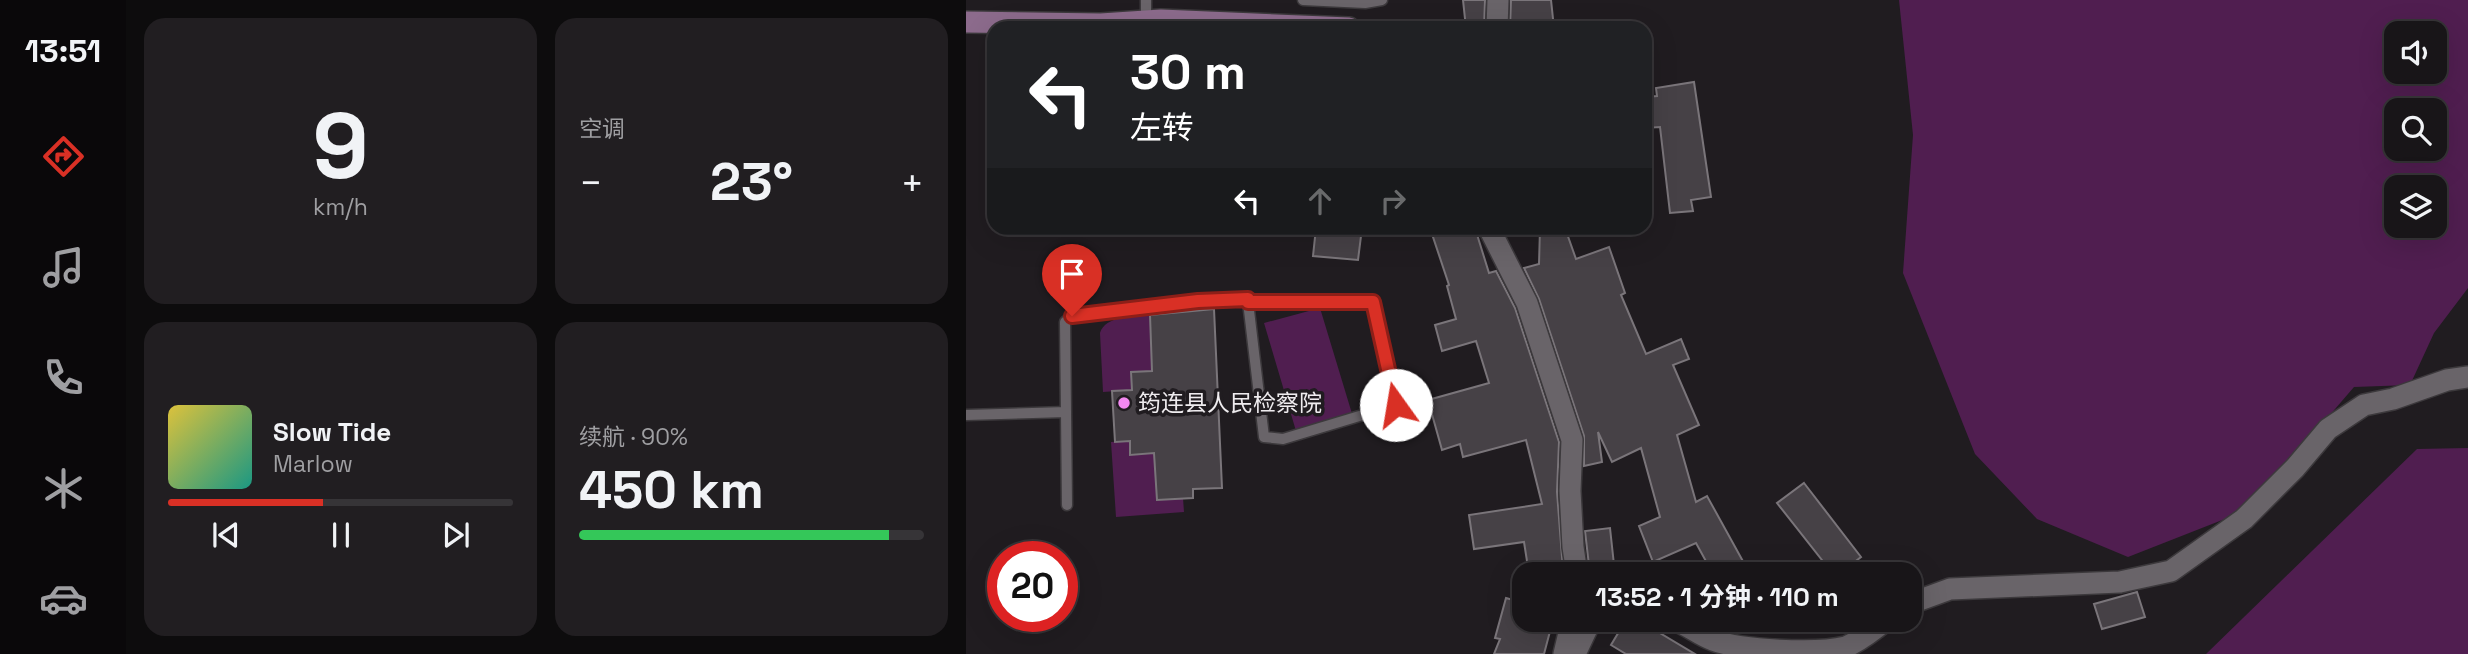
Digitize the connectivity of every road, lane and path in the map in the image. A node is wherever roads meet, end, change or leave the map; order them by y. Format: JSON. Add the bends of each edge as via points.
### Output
{"nodes":[{"id":1,"x":1303,"y":0,"type":"edge"},
{"id":2,"x":1382,"y":0,"type":"edge"},
{"id":3,"x":1498,"y":0,"type":"edge"},
{"id":4,"x":1146,"y":11,"type":"edge"},
{"id":5,"x":1111,"y":21,"type":"edge"},
{"id":6,"x":1239,"y":21,"type":"edge"},
{"id":7,"x":1497,"y":21,"type":"edge"},
{"id":8,"x":966,"y":22,"type":"edge"},
{"id":9,"x":987,"y":22,"type":"edge"},
{"id":10,"x":1493,"y":235,"type":"edge"},
{"id":11,"x":1248,"y":302,"type":"junction"},
{"id":12,"x":2468,"y":377,"type":"edge"},
{"id":13,"x":1066,"y":412,"type":"junction"},
{"id":14,"x":966,"y":415,"type":"edge"},
{"id":15,"x":1067,"y":505,"type":"dead end"},
{"id":16,"x":1575,"y":562,"type":"edge"},
{"id":17,"x":1922,"y":599,"type":"edge"},
{"id":18,"x":1569,"y":632,"type":"edge"},
{"id":19,"x":1585,"y":632,"type":"edge"},
{"id":20,"x":1698,"y":632,"type":"edge"},
{"id":21,"x":1872,"y":632,"type":"edge"},
{"id":22,"x":1564,"y":654,"type":"edge"},
{"id":23,"x":1575,"y":654,"type":"edge"}],
"edges":[{"from":1,"to":2,"type":"lane"},
{"from":3,"to":7,"type":"street"},
{"from":4,"to":5,"type":"street"},
{"from":4,"to":6,"type":"street"},
{"from":8,"to":9,"type":"street"},
{"from":10,"to":16,"type":"street","via":[[1527,303],[1572,440]]},
{"from":11,"to":11,"type":"lane","via":[[1264,437],[1283,439],[1396,405],[1373,302]]},
{"from":11,"to":13,"type":"lane","via":[[1198,301],[1072,316],[1065,322]]},
{"from":12,"to":17,"type":"street","via":[[2364,405],[2328,429],[2244,519],[2171,570],[2120,582],[1950,589]]},
{"from":13,"to":14,"type":"lane"},
{"from":13,"to":15,"type":"lane"},
{"from":18,"to":22,"type":"street"},
{"from":19,"to":23,"type":"street"},
{"from":20,"to":21,"type":"street","via":[[1756,650],[1804,652],[1845,648]]}]}
